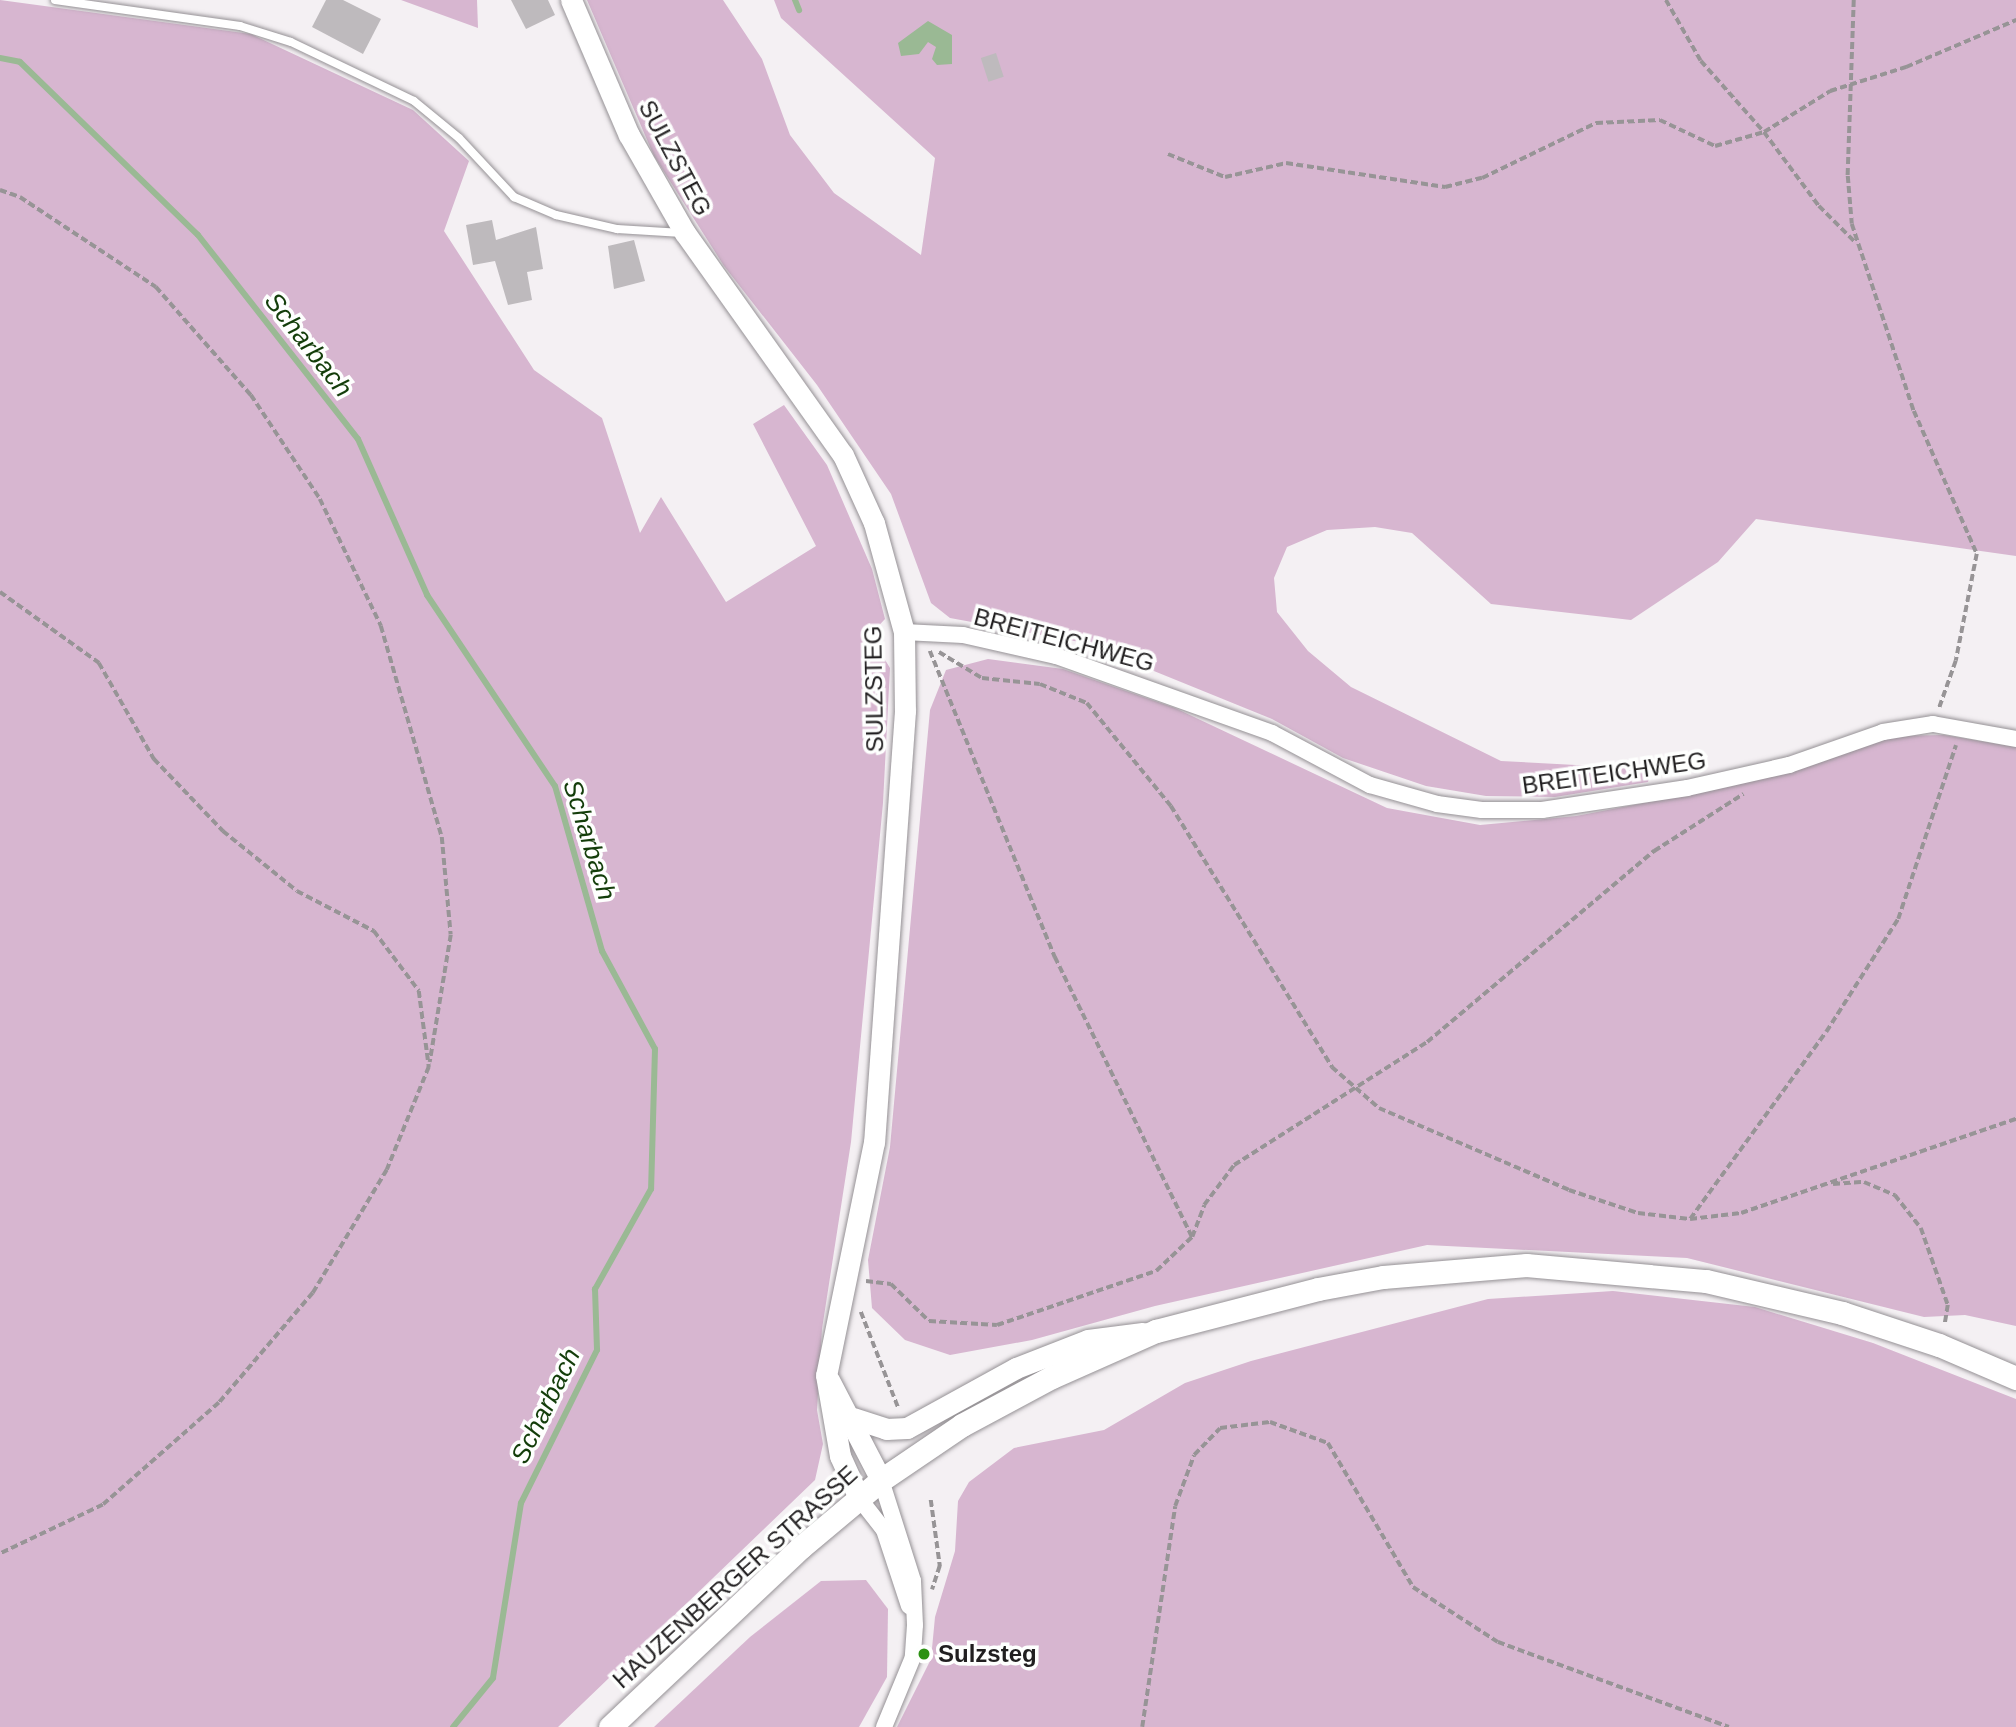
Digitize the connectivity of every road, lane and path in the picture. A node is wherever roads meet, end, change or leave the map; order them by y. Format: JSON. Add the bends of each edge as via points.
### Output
{"nodes":[{"id":1,"x":55,"y":0,"type":"edge"},
{"id":2,"x":571,"y":0,"type":"edge"},
{"id":3,"x":1666,"y":0,"type":"edge"},
{"id":4,"x":1854,"y":0,"type":"edge"},
{"id":5,"x":2016,"y":20,"type":"edge"},
{"id":6,"x":1852,"y":85,"type":"junction"},
{"id":7,"x":1764,"y":132,"type":"junction"},
{"id":8,"x":1168,"y":154,"type":"dead end"},
{"id":9,"x":0,"y":190,"type":"edge"},
{"id":10,"x":685,"y":233,"type":"junction"},
{"id":11,"x":1858,"y":245,"type":"junction"},
{"id":12,"x":0,"y":592,"type":"edge"},
{"id":13,"x":904,"y":632,"type":"junction"},
{"id":14,"x":1933,"y":724,"type":"junction"},
{"id":15,"x":1961,"y":729,"type":"junction"},
{"id":16,"x":2016,"y":738,"type":"edge"},
{"id":17,"x":1755,"y":787,"type":"dead end"},
{"id":18,"x":429,"y":1067,"type":"junction"},
{"id":19,"x":1356,"y":1087,"type":"junction"},
{"id":20,"x":2016,"y":1119,"type":"edge"},
{"id":21,"x":1827,"y":1184,"type":"junction"},
{"id":22,"x":1690,"y":1219,"type":"junction"},
{"id":23,"x":1192,"y":1237,"type":"junction"},
{"id":24,"x":860,"y":1282,"type":"dead end"},
{"id":25,"x":860,"y":1310,"type":"dead end"},
{"id":26,"x":1156,"y":1331,"type":"junction"},
{"id":27,"x":1940,"y":1345,"type":"junction"},
{"id":28,"x":826,"y":1375,"type":"junction"},
{"id":29,"x":2016,"y":1378,"type":"edge"},
{"id":30,"x":898,"y":1408,"type":"dead end"},
{"id":31,"x":853,"y":1418,"type":"junction"},
{"id":32,"x":881,"y":1480,"type":"junction"},
{"id":33,"x":859,"y":1499,"type":"junction"},
{"id":34,"x":931,"y":1500,"type":"dead end"},
{"id":35,"x":0,"y":1555,"type":"edge"},
{"id":36,"x":915,"y":1625,"type":"junction"},
{"id":37,"x":610,"y":1727,"type":"edge"},
{"id":38,"x":884,"y":1727,"type":"edge"},
{"id":39,"x":1142,"y":1727,"type":"edge"},
{"id":40,"x":1729,"y":1727,"type":"edge"}],
"edges":[{"from":1,"to":10,"type":"lane","via":[[240,26],[291,42],[414,101],[459,138],[514,197],[556,215],[617,229]]},
{"from":2,"to":10,"type":"street","name":"SULZSTEG","via":[[629,135]]},
{"from":3,"to":7,"type":"path","via":[[1701,61]]},
{"from":4,"to":6,"type":"path"},
{"from":5,"to":6,"type":"path"},
{"from":6,"to":7,"type":"path","via":[[1830,91]]},
{"from":6,"to":11,"type":"path","via":[[1848,176]]},
{"from":7,"to":8,"type":"path","via":[[1716,146],[1660,120],[1596,123],[1482,178],[1445,187],[1286,163],[1225,177]]},
{"from":7,"to":11,"type":"path","via":[[1819,206]]},
{"from":9,"to":18,"type":"path","via":[[20,197],[156,287],[251,395],[320,499],[381,626],[442,837],[451,935]]},
{"from":10,"to":13,"type":"street","name":"SULZSTEG","via":[[843,455],[874,523]]},
{"from":11,"to":14,"type":"path","via":[[1914,411],[1977,554],[1952,675]]},
{"from":12,"to":18,"type":"path","via":[[99,663],[155,759],[223,831],[297,891],[374,931],[419,991]]},
{"from":13,"to":14,"type":"street","name":"BREITEICHWEG","via":[[963,635],[1056,656],[1272,733],[1370,785],[1437,804],[1482,810],[1542,810],[1687,788],[1789,765],[1883,732]]},
{"from":13,"to":28,"type":"street","name":"SULZSTEG","via":[[905,711],[874,1142]]},
{"from":14,"to":15,"type":"street","name":"BREITEICHWEG"},
{"from":15,"to":16,"type":"street","name":"BREITEICHWEG"},
{"from":15,"to":22,"type":"path","via":[[1898,919],[1826,1032]]},
{"from":17,"to":19,"type":"path","via":[[1654,851],[1427,1042]]},
{"from":18,"to":35,"type":"path","via":[[387,1170],[313,1293],[219,1403],[103,1505]]},
{"from":19,"to":22,"type":"path","via":[[1379,1108],[1569,1189],[1638,1213]]},
{"from":19,"to":23,"type":"path","via":[[1234,1165],[1204,1205]]},
{"from":19,"to":23,"type":"path","via":[[1332,1066],[1171,806],[1087,703],[1040,684],[982,678],[928,646],[1055,957]]},
{"from":20,"to":21,"type":"path"},
{"from":21,"to":22,"type":"path","via":[[1741,1213]]},
{"from":21,"to":27,"type":"path","via":[[1864,1182],[1895,1195],[1921,1228],[1948,1305]]},
{"from":23,"to":24,"type":"path","via":[[1156,1271],[997,1325],[929,1321],[891,1284]]},
{"from":25,"to":30,"type":"path"},
{"from":26,"to":27,"type":"main road","name":"HAUZENBERGER STRASSE","via":[[1383,1277],[1526,1265],[1706,1281],[1804,1303]]},
{"from":26,"to":31,"type":"street","via":[[1087,1340],[1016,1368],[907,1428],[886,1429]]},
{"from":26,"to":32,"type":"main road","name":"HAUZENBERGER STRASSE","via":[[985,1413]]},
{"from":27,"to":29,"type":"main road","name":"HAUZENBERGER STRASSE"},
{"from":28,"to":31,"type":"street"},
{"from":28,"to":33,"type":"street","name":"SULZSTEG","via":[[840,1456]]},
{"from":31,"to":32,"type":"street"},
{"from":32,"to":33,"type":"main road","name":"HAUZENBERGER STRASSE"},
{"from":32,"to":36,"type":"street","via":[[913,1581]]},
{"from":33,"to":36,"type":"street","via":[[884,1530]]},
{"from":33,"to":37,"type":"main road","name":"HAUZENBERGER STRASSE","via":[[741,1601]]},
{"from":34,"to":36,"type":"path","via":[[940,1566]]},
{"from":36,"to":38,"type":"street","via":[[913,1657]]},
{"from":39,"to":40,"type":"path","via":[[1175,1506],[1194,1455],[1220,1428],[1270,1422],[1328,1443],[1413,1587],[1498,1642]]}]}
